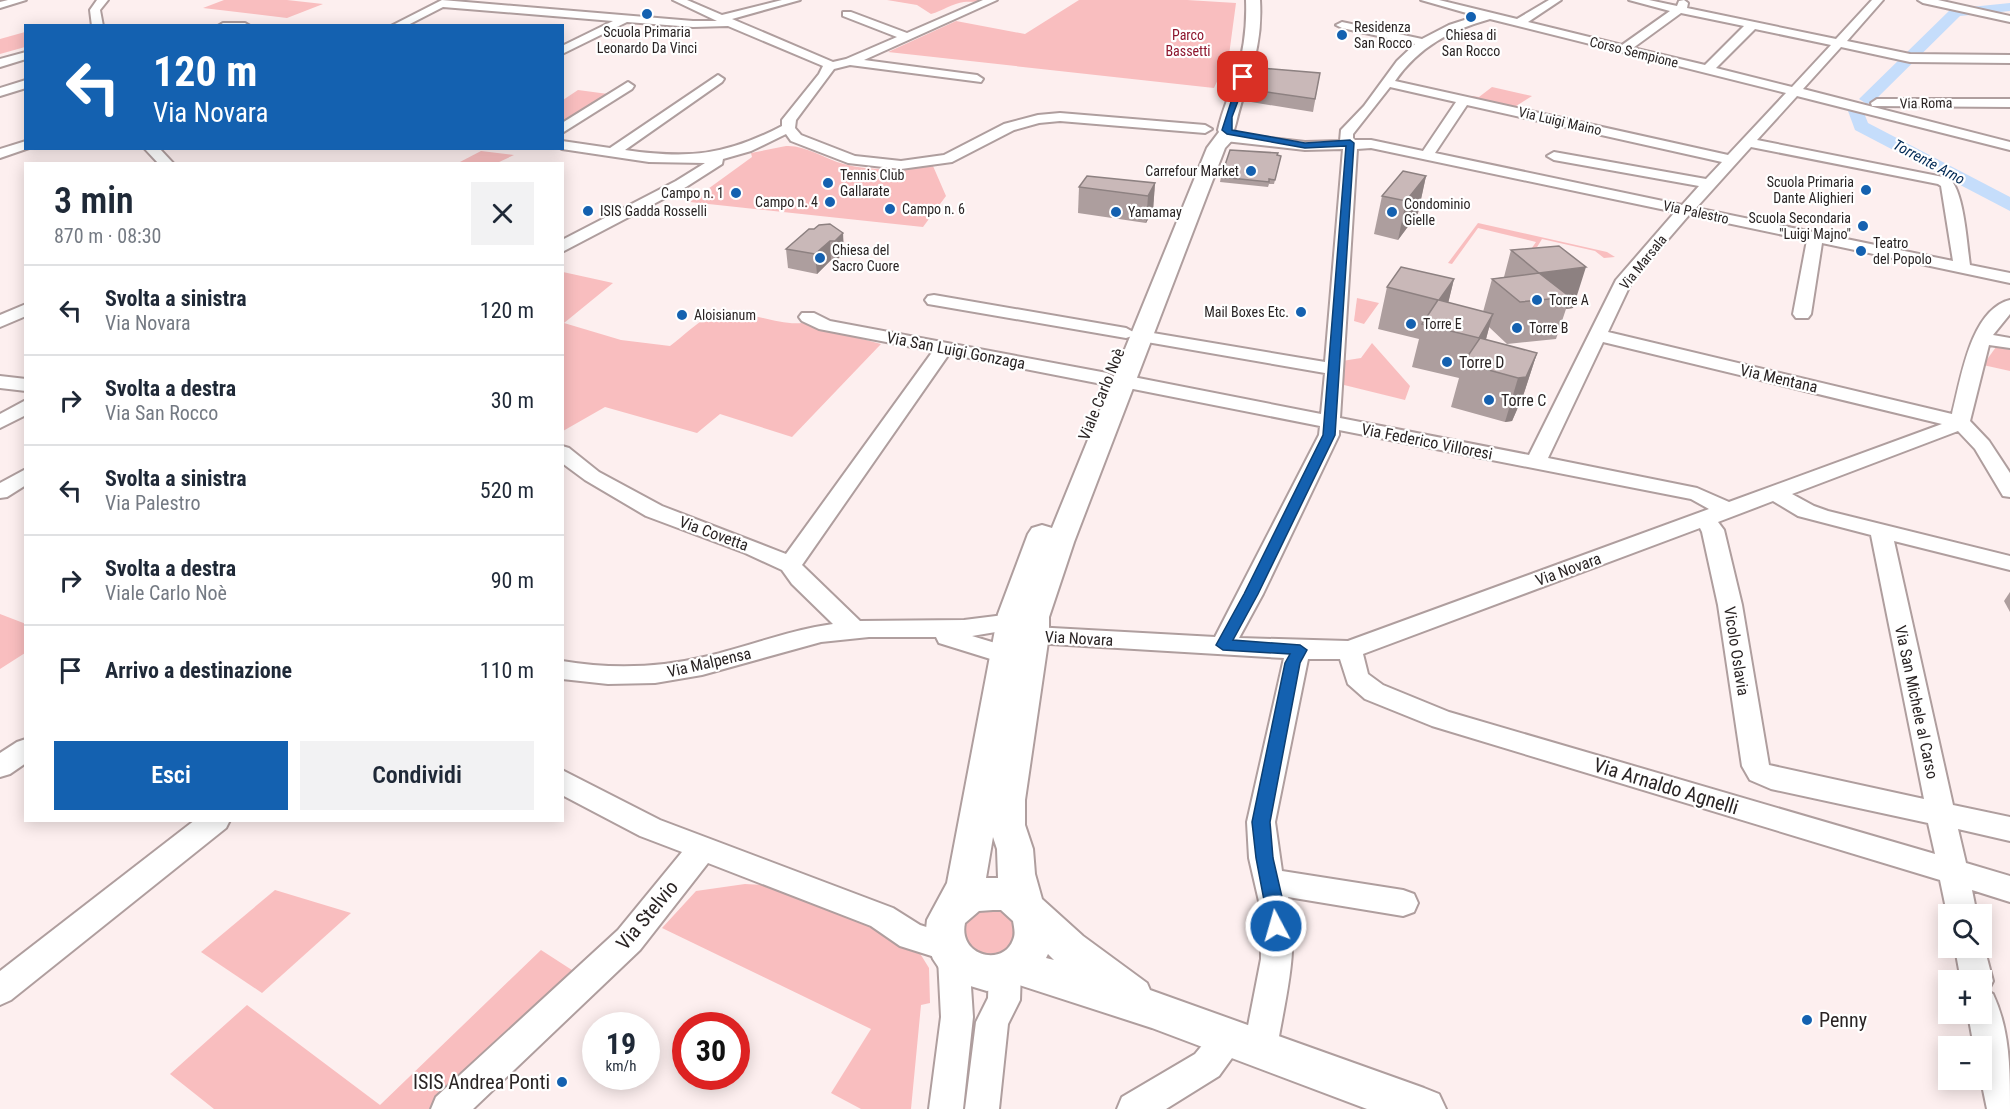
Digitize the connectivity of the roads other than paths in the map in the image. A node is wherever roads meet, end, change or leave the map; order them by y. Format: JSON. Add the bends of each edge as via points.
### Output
{"nodes":[{"id":1,"x":21,"y":0,"type":"edge"},
{"id":2,"x":103,"y":0,"type":"edge"},
{"id":3,"x":678,"y":0,"type":"edge"},
{"id":4,"x":795,"y":0,"type":"edge"},
{"id":5,"x":992,"y":0,"type":"edge"},
{"id":6,"x":1244,"y":0,"type":"edge"},
{"id":7,"x":1253,"y":0,"type":"edge"},
{"id":8,"x":1426,"y":0,"type":"edge"},
{"id":9,"x":1476,"y":0,"type":"edge"},
{"id":10,"x":1557,"y":0,"type":"edge"},
{"id":11,"x":1634,"y":0,"type":"edge"},
{"id":12,"x":1687,"y":0,"type":"edge"},
{"id":13,"x":1878,"y":0,"type":"edge"},
{"id":14,"x":1923,"y":0,"type":"edge"},
{"id":15,"x":446,"y":2,"type":"edge"},
{"id":16,"x":0,"y":5,"type":"edge"},
{"id":17,"x":1962,"y":5,"type":"edge"},
{"id":18,"x":1461,"y":9,"type":"junction"},
{"id":19,"x":1676,"y":9,"type":"junction"},
{"id":20,"x":532,"y":11,"type":"junction"},
{"id":21,"x":847,"y":14,"type":"dead end"},
{"id":22,"x":1489,"y":16,"type":"junction"},
{"id":23,"x":626,"y":18,"type":"junction"},
{"id":24,"x":723,"y":19,"type":"junction"},
{"id":25,"x":2010,"y":20,"type":"edge"},
{"id":26,"x":507,"y":22,"type":"dead end"},
{"id":27,"x":1519,"y":23,"type":"junction"},
{"id":28,"x":98,"y":24,"type":"edge"},
{"id":29,"x":400,"y":24,"type":"edge"},
{"id":30,"x":693,"y":24,"type":"junction"},
{"id":31,"x":1342,"y":25,"type":"dead end"},
{"id":32,"x":1751,"y":26,"type":"junction"},
{"id":33,"x":907,"y":37,"type":"junction"},
{"id":34,"x":1424,"y":43,"type":"junction"},
{"id":35,"x":1838,"y":44,"type":"junction"},
{"id":36,"x":879,"y":49,"type":"junction"},
{"id":37,"x":1624,"y":49,"type":"junction"},
{"id":38,"x":564,"y":50,"type":"edge"},
{"id":39,"x":24,"y":56,"type":"edge"},
{"id":40,"x":2010,"y":59,"type":"edge"},
{"id":41,"x":1669,"y":60,"type":"junction"},
{"id":42,"x":850,"y":62,"type":"junction"},
{"id":43,"x":0,"y":63,"type":"edge"},
{"id":44,"x":826,"y":64,"type":"junction"},
{"id":45,"x":1707,"y":70,"type":"junction"},
{"id":46,"x":1652,"y":72,"type":"dead end"},
{"id":47,"x":24,"y":74,"type":"edge"},
{"id":48,"x":718,"y":79,"type":"dead end"},
{"id":49,"x":977,"y":79,"type":"dead end"},
{"id":50,"x":0,"y":81,"type":"edge"},
{"id":51,"x":1388,"y":83,"type":"junction"},
{"id":52,"x":24,"y":85,"type":"edge"},
{"id":53,"x":628,"y":86,"type":"dead end"},
{"id":54,"x":0,"y":92,"type":"edge"},
{"id":55,"x":1795,"y":92,"type":"junction"},
{"id":56,"x":1464,"y":100,"type":"junction"},
{"id":57,"x":1843,"y":103,"type":"junction"},
{"id":58,"x":2010,"y":103,"type":"edge"},
{"id":59,"x":1891,"y":104,"type":"junction"},
{"id":60,"x":1880,"y":112,"type":"junction"},
{"id":61,"x":1565,"y":123,"type":"junction"},
{"id":62,"x":564,"y":128,"type":"edge"},
{"id":63,"x":792,"y":133,"type":"junction"},
{"id":64,"x":1216,"y":133,"type":"junction"},
{"id":65,"x":1748,"y":142,"type":"junction"},
{"id":66,"x":564,"y":145,"type":"edge"},
{"id":67,"x":1349,"y":145,"type":"junction"},
{"id":68,"x":24,"y":146,"type":"edge"},
{"id":69,"x":2010,"y":146,"type":"edge"},
{"id":70,"x":154,"y":150,"type":"edge"},
{"id":71,"x":614,"y":152,"type":"junction"},
{"id":72,"x":0,"y":154,"type":"edge"},
{"id":73,"x":1426,"y":156,"type":"junction"},
{"id":74,"x":1554,"y":156,"type":"junction"},
{"id":75,"x":1731,"y":160,"type":"junction"},
{"id":76,"x":165,"y":162,"type":"edge"},
{"id":77,"x":702,"y":162,"type":"junction"},
{"id":78,"x":1544,"y":179,"type":"junction"},
{"id":79,"x":1710,"y":184,"type":"junction"},
{"id":80,"x":1687,"y":210,"type":"junction"},
{"id":81,"x":1815,"y":237,"type":"junction"},
{"id":82,"x":564,"y":246,"type":"edge"},
{"id":83,"x":1962,"y":268,"type":"junction"},
{"id":84,"x":2010,"y":278,"type":"edge"},
{"id":85,"x":934,"y":300,"type":"dead end"},
{"id":86,"x":2010,"y":305,"type":"edge"},
{"id":87,"x":24,"y":310,"type":"edge"},
{"id":88,"x":1802,"y":314,"type":"dead end"},
{"id":89,"x":808,"y":317,"type":"dead end"},
{"id":90,"x":0,"y":322,"type":"edge"},
{"id":91,"x":1134,"y":334,"type":"junction"},
{"id":92,"x":1598,"y":334,"type":"junction"},
{"id":93,"x":1981,"y":338,"type":"junction"},
{"id":94,"x":2010,"y":343,"type":"edge"},
{"id":95,"x":944,"y":348,"type":"junction"},
{"id":96,"x":1334,"y":369,"type":"junction"},
{"id":97,"x":1115,"y":380,"type":"junction"},
{"id":98,"x":0,"y":382,"type":"edge"},
{"id":99,"x":24,"y":385,"type":"edge"},
{"id":100,"x":24,"y":407,"type":"edge"},
{"id":101,"x":0,"y":422,"type":"edge"},
{"id":102,"x":1331,"y":422,"type":"junction"},
{"id":103,"x":1953,"y":426,"type":"junction"},
{"id":104,"x":564,"y":454,"type":"edge"},
{"id":105,"x":1536,"y":462,"type":"junction"},
{"id":106,"x":24,"y":476,"type":"edge"},
{"id":107,"x":2010,"y":491,"type":"edge"},
{"id":108,"x":0,"y":492,"type":"edge"},
{"id":109,"x":1775,"y":493,"type":"junction"},
{"id":110,"x":1727,"y":510,"type":"junction"},
{"id":111,"x":1703,"y":519,"type":"junction"},
{"id":112,"x":1881,"y":531,"type":"junction"},
{"id":113,"x":2010,"y":564,"type":"edge"},
{"id":114,"x":790,"y":565,"type":"junction"},
{"id":115,"x":1023,"y":628,"type":"junction"},
{"id":116,"x":917,"y":629,"type":"junction"},
{"id":117,"x":854,"y":630,"type":"junction"},
{"id":118,"x":1223,"y":645,"type":"junction"},
{"id":119,"x":1300,"y":650,"type":"junction"},
{"id":120,"x":1350,"y":650,"type":"junction"},
{"id":121,"x":1006,"y":656,"type":"junction"},
{"id":122,"x":564,"y":670,"type":"edge"},
{"id":123,"x":24,"y":750,"type":"edge"},
{"id":124,"x":0,"y":767,"type":"edge"},
{"id":125,"x":564,"y":782,"type":"edge"},
{"id":126,"x":1941,"y":814,"type":"junction"},
{"id":127,"x":213,"y":822,"type":"edge"},
{"id":128,"x":2010,"y":829,"type":"edge"},
{"id":129,"x":701,"y":849,"type":"junction"},
{"id":130,"x":1953,"y":872,"type":"junction"},
{"id":131,"x":1271,"y":882,"type":"junction"},
{"id":132,"x":2010,"y":889,"type":"edge"},
{"id":133,"x":1403,"y":903,"type":"dead end"},
{"id":134,"x":1960,"y":904,"type":"edge"},
{"id":135,"x":1029,"y":912,"type":"junction"},
{"id":136,"x":952,"y":930,"type":"junction"},
{"id":137,"x":1010,"y":968,"type":"junction"},
{"id":138,"x":0,"y":990,"type":"edge"},
{"id":139,"x":1152,"y":1009,"type":"junction"},
{"id":140,"x":1986,"y":1024,"type":"edge"},
{"id":141,"x":1245,"y":1043,"type":"junction"},
{"id":142,"x":448,"y":1109,"type":"edge"},
{"id":143,"x":946,"y":1109,"type":"edge"},
{"id":144,"x":982,"y":1109,"type":"edge"},
{"id":145,"x":1134,"y":1109,"type":"edge"},
{"id":146,"x":1424,"y":1109,"type":"edge"},
{"id":147,"x":2004,"y":1109,"type":"edge"}],
"edges":[{"from":1,"to":16,"type":"street"},
{"from":2,"to":28,"type":"street","via":[[95,10]]},
{"from":3,"to":24,"type":"street"},
{"from":4,"to":24,"type":"street"},
{"from":5,"to":33,"type":"street"},
{"from":6,"to":64,"type":"main road","name":"Viale Carlo Noè","via":[[1240,46],[1216,115]]},
{"from":7,"to":64,"type":"main road","name":"Viale Carlo Noè","via":[[1253,33],[1244,74]]},
{"from":8,"to":18,"type":"street","name":"Corso Sempione"},
{"from":9,"to":18,"type":"street"},
{"from":10,"to":27,"type":"street"},
{"from":11,"to":19,"type":"street"},
{"from":12,"to":19,"type":"street"},
{"from":13,"to":35,"type":"street","name":"Via Marsala"},
{"from":14,"to":17,"type":"street"},
{"from":15,"to":20,"type":"street"},
{"from":15,"to":29,"type":"street"},
{"from":17,"to":25,"type":"street"},
{"from":18,"to":22,"type":"street","name":"Corso Sempione"},
{"from":19,"to":32,"type":"street"},
{"from":19,"to":37,"type":"street"},
{"from":20,"to":23,"type":"street"},
{"from":20,"to":26,"type":"street"},
{"from":21,"to":33,"type":"street"},
{"from":22,"to":27,"type":"street","name":"Corso Sempione"},
{"from":22,"to":34,"type":"street","via":[[1442,31]]},
{"from":23,"to":30,"type":"street"},
{"from":23,"to":38,"type":"street"},
{"from":24,"to":30,"type":"street"},
{"from":24,"to":30,"type":"street"},
{"from":24,"to":44,"type":"street"},
{"from":27,"to":37,"type":"street","name":"Corso Sempione"},
{"from":31,"to":34,"type":"street"},
{"from":32,"to":35,"type":"street"},
{"from":32,"to":45,"type":"street"},
{"from":33,"to":36,"type":"street"},
{"from":34,"to":51,"type":"street","via":[[1403,61]]},
{"from":35,"to":40,"type":"street","via":[[1923,59]]},
{"from":35,"to":55,"type":"street","name":"Via Marsala"},
{"from":36,"to":42,"type":"street"},
{"from":36,"to":44,"type":"street"},
{"from":37,"to":41,"type":"street","name":"Corso Sempione"},
{"from":39,"to":43,"type":"street"},
{"from":41,"to":45,"type":"street","name":"Corso Sempione"},
{"from":41,"to":46,"type":"street"},
{"from":42,"to":44,"type":"street"},
{"from":42,"to":49,"type":"street"},
{"from":44,"to":63,"type":"street","via":[[789,120]]},
{"from":45,"to":55,"type":"street","name":"Corso Sempione"},
{"from":47,"to":50,"type":"street"},
{"from":48,"to":71,"type":"street"},
{"from":51,"to":56,"type":"street","name":"Via Luigi Maino"},
{"from":51,"to":67,"type":"street","via":[[1360,121],[1356,140]]},
{"from":52,"to":54,"type":"street"},
{"from":53,"to":62,"type":"street"},
{"from":55,"to":57,"type":"street","name":"Corso Sempione"},
{"from":55,"to":65,"type":"street","name":"Via Marsala"},
{"from":56,"to":61,"type":"street","name":"Via Luigi Maino"},
{"from":56,"to":73,"type":"street"},
{"from":57,"to":59,"type":"street","name":"Via Roma"},
{"from":57,"to":60,"type":"street"},
{"from":58,"to":59,"type":"street","name":"Via Roma"},
{"from":59,"to":60,"type":"street"},
{"from":60,"to":69,"type":"street"},
{"from":61,"to":74,"type":"street","via":[[1570,126]]},
{"from":61,"to":75,"type":"street","name":"Via Luigi Maino"},
{"from":63,"to":64,"type":"street","name":"Via Palestro","via":[[853,160],[901,165],[947,159],[1009,127],[1038,119],[1078,117]]},
{"from":63,"to":77,"type":"street"},
{"from":64,"to":67,"type":"street","name":"Via Palestro","via":[[1322,149]]},
{"from":64,"to":91,"type":"main road","name":"Viale Carlo Noè"},
{"from":65,"to":75,"type":"street","name":"Via Marsala"},
{"from":65,"to":83,"type":"street","via":[[1943,181],[1948,184],[1955,214]]},
{"from":66,"to":71,"type":"street"},
{"from":67,"to":73,"type":"street","name":"Via Palestro"},
{"from":67,"to":96,"type":"street"},
{"from":68,"to":72,"type":"street"},
{"from":70,"to":76,"type":"street"},
{"from":71,"to":77,"type":"street"},
{"from":73,"to":78,"type":"street","name":"Via Palestro"},
{"from":74,"to":78,"type":"street"},
{"from":74,"to":79,"type":"street"},
{"from":75,"to":79,"type":"street","name":"Via Marsala"},
{"from":77,"to":82,"type":"street","via":[[681,184]]},
{"from":78,"to":80,"type":"street","name":"Via Palestro"},
{"from":79,"to":80,"type":"street","name":"Via Marsala"},
{"from":80,"to":81,"type":"street","name":"Via Palestro"},
{"from":80,"to":92,"type":"street","name":"Via Marsala","via":[[1624,280]]},
{"from":81,"to":83,"type":"street","name":"Via Palestro"},
{"from":81,"to":88,"type":"street"},
{"from":83,"to":84,"type":"street","name":"Via Palestro"},
{"from":85,"to":91,"type":"street"},
{"from":86,"to":93,"type":"street","via":[[2000,311]]},
{"from":87,"to":90,"type":"street"},
{"from":89,"to":95,"type":"street","name":"Via San Luigi Gonzaga","via":[[825,325]]},
{"from":91,"to":96,"type":"street"},
{"from":91,"to":97,"type":"main road","name":"Viale Carlo Noè"},
{"from":92,"to":103,"type":"street","name":"Via Mentana"},
{"from":92,"to":105,"type":"street","name":"Via Marsala"},
{"from":93,"to":94,"type":"street"},
{"from":93,"to":103,"type":"street"},
{"from":95,"to":97,"type":"street","name":"Via San Luigi Gonzaga"},
{"from":95,"to":114,"type":"street"},
{"from":96,"to":102,"type":"street"},
{"from":97,"to":102,"type":"street","name":"Via Federico Villoresi"},
{"from":97,"to":115,"type":"main road","name":"Viale Carlo Noè","via":[[1044,530]]},
{"from":98,"to":99,"type":"street"},
{"from":100,"to":101,"type":"street"},
{"from":102,"to":105,"type":"street","name":"Via Federico Villoresi"},
{"from":102,"to":118,"type":"street","via":[[1329,435]]},
{"from":103,"to":107,"type":"street","via":[[1973,431]]},
{"from":103,"to":109,"type":"street","name":"Via Novara"},
{"from":104,"to":114,"type":"street","name":"Via Covetta","via":[[592,476],[654,511]]},
{"from":105,"to":110,"type":"street","name":"Via Federico Villoresi","via":[[1697,494]]},
{"from":106,"to":108,"type":"street"},
{"from":109,"to":110,"type":"street","name":"Via Novara"},
{"from":109,"to":112,"type":"street","via":[[1806,511]]},
{"from":110,"to":111,"type":"street","name":"Via Novara"},
{"from":111,"to":120,"type":"street","name":"Via Novara"},
{"from":111,"to":126,"type":"street","name":"Vicolo Oslavia","via":[[1713,530],[1730,605],[1760,773]]},
{"from":112,"to":113,"type":"street"},
{"from":112,"to":126,"type":"street","name":"Via San Michele al Carso"},
{"from":114,"to":117,"type":"street","name":"Via Covetta"},
{"from":115,"to":116,"type":"street","name":"Via Novara"},
{"from":115,"to":118,"type":"street","name":"Via Novara"},
{"from":115,"to":121,"type":"main road","name":"Viale Carlo Noè"},
{"from":115,"to":135,"type":"main road","via":[[1007,825],[1015,849],[1016,874]]},
{"from":116,"to":117,"type":"street","name":"Via Novara"},
{"from":116,"to":121,"type":"street","name":"Via Novara","via":[[977,644]]},
{"from":117,"to":122,"type":"street","name":"Via Malpensa","via":[[821,634],[686,670],[633,675]]},
{"from":118,"to":119,"type":"street","name":"Via Novara"},
{"from":119,"to":120,"type":"street","name":"Via Novara"},
{"from":119,"to":131,"type":"street","via":[[1293,663],[1261,822]]},
{"from":120,"to":130,"type":"street","name":"Via Arnaldo Agnelli","via":[[1357,678],[1374,692],[1441,719]]},
{"from":121,"to":136,"type":"main road","name":"Viale Carlo Noè","via":[[971,860]]},
{"from":123,"to":124,"type":"street"},
{"from":125,"to":129,"type":"street","via":[[650,828]]},
{"from":126,"to":128,"type":"street"},
{"from":126,"to":130,"type":"street","name":"Via San Michele al Carso"},
{"from":127,"to":138,"type":"street"},
{"from":129,"to":136,"type":"street","via":[[882,917],[911,936]]},
{"from":129,"to":142,"type":"street","name":"Via Stelvio","via":[[629,940]]},
{"from":130,"to":132,"type":"street","name":"Via Arnaldo Agnelli"},
{"from":130,"to":134,"type":"street","name":"Via San Michele al Carso"},
{"from":131,"to":133,"type":"street"},
{"from":131,"to":141,"type":"street","via":[[1277,959]]},
{"from":135,"to":136,"type":"main road","via":[[1010,897],[992,893],[974,896]]},
{"from":135,"to":137,"type":"main road","via":[[1036,930],[1034,944],[1027,956]]},
{"from":135,"to":139,"type":"main road","via":[[1078,956]]},
{"from":136,"to":137,"type":"main road","via":[[963,965],[990,973]]},
{"from":136,"to":143,"type":"street","via":[[957,1017]]},
{"from":137,"to":139,"type":"main road"},
{"from":137,"to":144,"type":"street","via":[[1004,1000],[992,1022]]},
{"from":139,"to":141,"type":"main road"},
{"from":140,"to":147,"type":"street"},
{"from":141,"to":145,"type":"street"},
{"from":141,"to":146,"type":"main road"}]}
